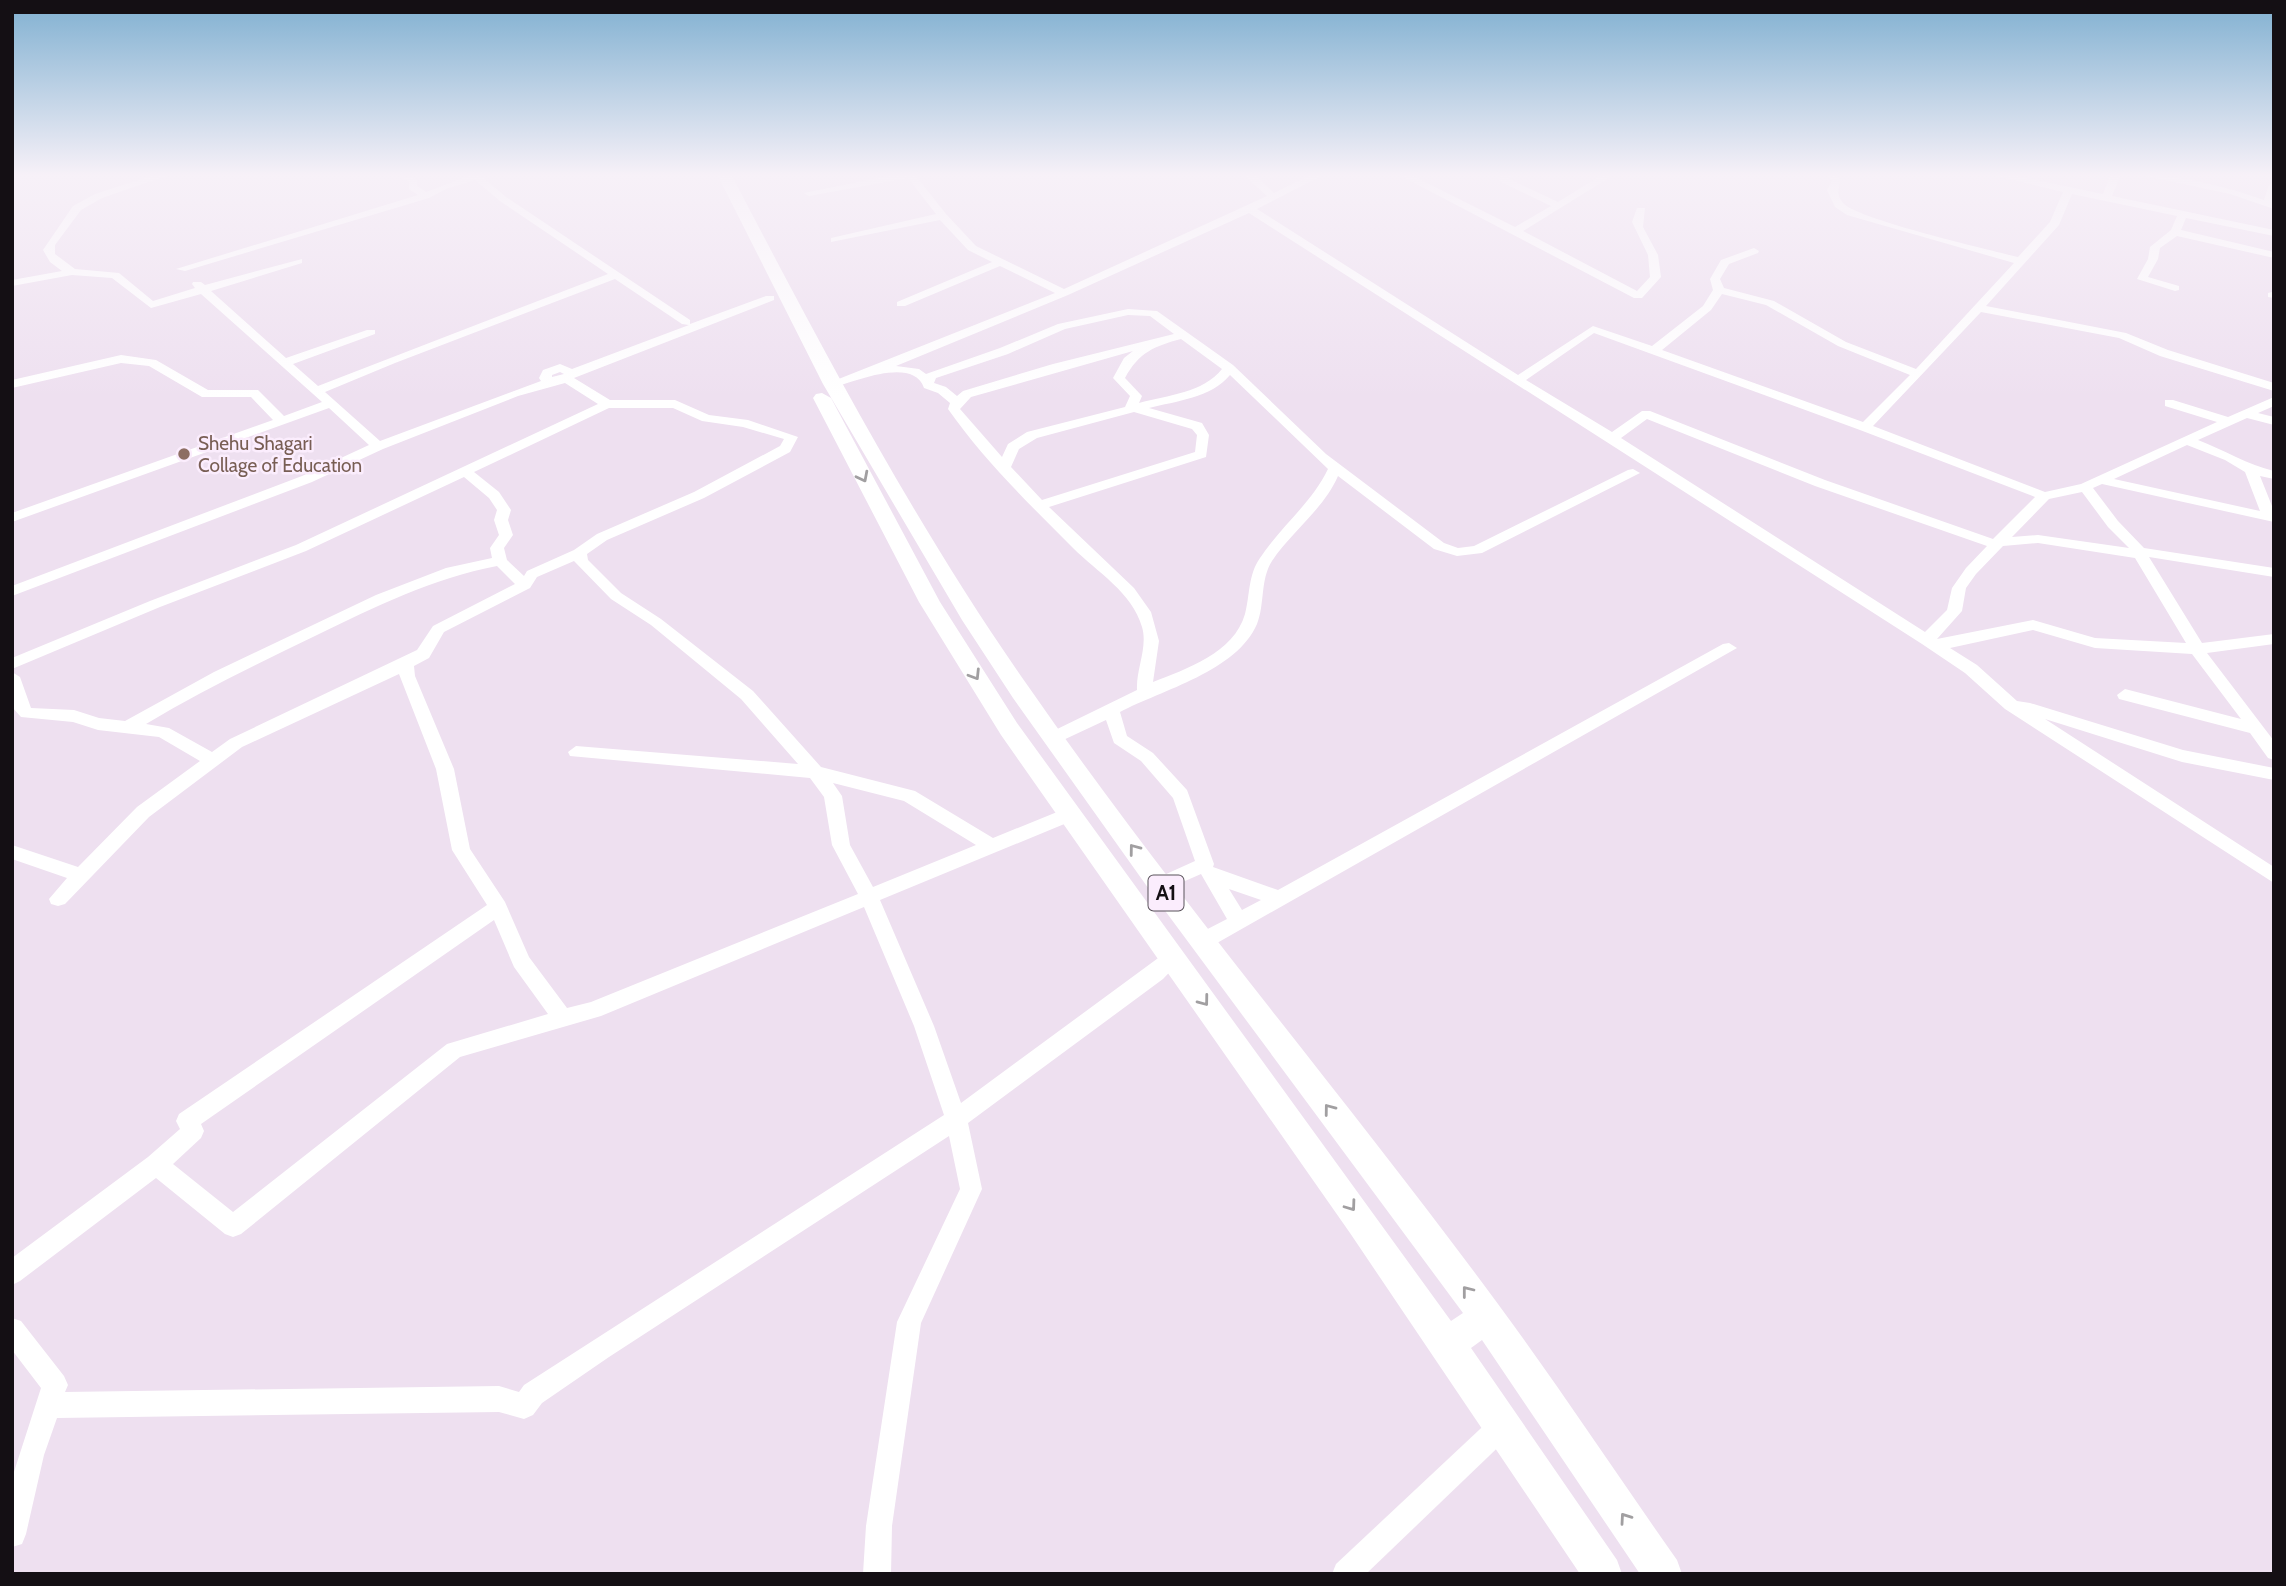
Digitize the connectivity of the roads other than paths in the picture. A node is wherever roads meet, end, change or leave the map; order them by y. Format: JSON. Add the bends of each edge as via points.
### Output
{"nodes":[{"id":1,"x":48,"y":250,"type":"edge"},
{"id":2,"x":247,"y":250,"type":"edge"},
{"id":3,"x":579,"y":250,"type":"edge"},
{"id":4,"x":746,"y":250,"type":"edge"},
{"id":5,"x":763,"y":250,"type":"edge"},
{"id":6,"x":976,"y":250,"type":"edge"},
{"id":7,"x":1159,"y":250,"type":"edge"},
{"id":8,"x":1312,"y":250,"type":"edge"},
{"id":9,"x":1551,"y":250,"type":"edge"},
{"id":10,"x":1650,"y":250,"type":"edge"},
{"id":11,"x":1979,"y":250,"type":"edge"},
{"id":12,"x":2030,"y":250,"type":"edge"},
{"id":13,"x":2154,"y":250,"type":"edge"},
{"id":14,"x":2253,"y":250,"type":"edge"},
{"id":15,"x":1754,"y":251,"type":"dead end"},
{"id":16,"x":2274,"y":255,"type":"edge"},
{"id":17,"x":298,"y":261,"type":"dead end"},
{"id":18,"x":2020,"y":261,"type":"junction"},
{"id":19,"x":1000,"y":262,"type":"junction"},
{"id":20,"x":72,"y":272,"type":"junction"},
{"id":21,"x":616,"y":275,"type":"junction"},
{"id":22,"x":12,"y":283,"type":"edge"},
{"id":23,"x":2175,"y":288,"type":"dead end"},
{"id":24,"x":203,"y":289,"type":"junction"},
{"id":25,"x":1719,"y":290,"type":"junction"},
{"id":26,"x":1064,"y":293,"type":"junction"},
{"id":27,"x":768,"y":295,"type":"junction"},
{"id":28,"x":901,"y":304,"type":"dead end"},
{"id":29,"x":1977,"y":308,"type":"junction"},
{"id":30,"x":686,"y":322,"type":"junction"},
{"id":31,"x":371,"y":332,"type":"dead end"},
{"id":32,"x":1183,"y":335,"type":"junction"},
{"id":33,"x":1149,"y":345,"type":"junction"},
{"id":34,"x":1654,"y":351,"type":"junction"},
{"id":35,"x":283,"y":363,"type":"junction"},
{"id":36,"x":880,"y":367,"type":"junction"},
{"id":37,"x":1229,"y":368,"type":"junction"},
{"id":38,"x":568,"y":373,"type":"junction"},
{"id":39,"x":1918,"y":374,"type":"junction"},
{"id":40,"x":1519,"y":380,"type":"junction"},
{"id":41,"x":928,"y":381,"type":"junction"},
{"id":42,"x":12,"y":382,"type":"edge"},
{"id":43,"x":832,"y":384,"type":"junction"},
{"id":44,"x":2274,"y":387,"type":"edge"},
{"id":45,"x":315,"y":392,"type":"junction"},
{"id":46,"x":2274,"y":401,"type":"edge"},
{"id":47,"x":957,"y":402,"type":"junction"},
{"id":48,"x":2169,"y":403,"type":"dead end"},
{"id":49,"x":329,"y":404,"type":"junction"},
{"id":50,"x":607,"y":404,"type":"junction"},
{"id":51,"x":1131,"y":407,"type":"junction"},
{"id":52,"x":2246,"y":414,"type":"junction"},
{"id":53,"x":282,"y":421,"type":"junction"},
{"id":54,"x":2274,"y":421,"type":"edge"},
{"id":55,"x":2229,"y":422,"type":"junction"},
{"id":56,"x":1865,"y":427,"type":"junction"},
{"id":57,"x":1612,"y":438,"type":"junction"},
{"id":58,"x":2188,"y":441,"type":"junction"},
{"id":59,"x":378,"y":446,"type":"junction"},
{"id":60,"x":1005,"y":466,"type":"junction"},
{"id":61,"x":1335,"y":468,"type":"junction"},
{"id":62,"x":464,"y":470,"type":"junction"},
{"id":63,"x":2251,"y":470,"type":"junction"},
{"id":64,"x":1633,"y":473,"type":"dead end"},
{"id":65,"x":2274,"y":475,"type":"edge"},
{"id":66,"x":2100,"y":480,"type":"junction"},
{"id":67,"x":2085,"y":487,"type":"junction"},
{"id":68,"x":2044,"y":496,"type":"junction"},
{"id":69,"x":1041,"y":505,"type":"junction"},
{"id":70,"x":2271,"y":517,"type":"edge"},
{"id":71,"x":12,"y":518,"type":"edge"},
{"id":72,"x":2001,"y":542,"type":"junction"},
{"id":73,"x":2139,"y":552,"type":"junction"},
{"id":74,"x":579,"y":554,"type":"junction"},
{"id":75,"x":499,"y":561,"type":"junction"},
{"id":76,"x":2274,"y":573,"type":"edge"},
{"id":77,"x":525,"y":585,"type":"junction"},
{"id":78,"x":12,"y":591,"type":"edge"},
{"id":79,"x":2274,"y":639,"type":"edge"},
{"id":80,"x":1931,"y":643,"type":"junction"},
{"id":81,"x":1729,"y":648,"type":"dead end"},
{"id":82,"x":2198,"y":649,"type":"junction"},
{"id":83,"x":12,"y":664,"type":"edge"},
{"id":84,"x":406,"y":664,"type":"junction"},
{"id":85,"x":12,"y":677,"type":"edge"},
{"id":86,"x":1145,"y":692,"type":"junction"},
{"id":87,"x":2125,"y":695,"type":"dead end"},
{"id":88,"x":2011,"y":705,"type":"junction"},
{"id":89,"x":1111,"y":711,"type":"junction"},
{"id":90,"x":128,"y":727,"type":"junction"},
{"id":91,"x":2257,"y":729,"type":"junction"},
{"id":92,"x":1053,"y":738,"type":"junction"},
{"id":93,"x":576,"y":752,"type":"dead end"},
{"id":94,"x":2274,"y":754,"type":"edge"},
{"id":95,"x":213,"y":761,"type":"junction"},
{"id":96,"x":815,"y":772,"type":"junction"},
{"id":97,"x":2274,"y":774,"type":"edge"},
{"id":98,"x":1068,"y":815,"type":"junction"},
{"id":99,"x":992,"y":846,"type":"junction"},
{"id":100,"x":12,"y":852,"type":"edge"},
{"id":101,"x":1209,"y":870,"type":"junction"},
{"id":102,"x":81,"y":876,"type":"junction"},
{"id":103,"x":2274,"y":876,"type":"edge"},
{"id":104,"x":1158,"y":881,"type":"junction"},
{"id":105,"x":1124,"y":892,"type":"junction"},
{"id":106,"x":868,"y":896,"type":"junction"},
{"id":107,"x":1279,"y":898,"type":"junction"},
{"id":108,"x":58,"y":899,"type":"dead end"},
{"id":109,"x":498,"y":907,"type":"junction"},
{"id":110,"x":1238,"y":921,"type":"junction"},
{"id":111,"x":1203,"y":941,"type":"junction"},
{"id":112,"x":1172,"y":959,"type":"junction"},
{"id":113,"x":563,"y":1018,"type":"junction"},
{"id":114,"x":957,"y":1121,"type":"junction"},
{"id":115,"x":156,"y":1164,"type":"junction"},
{"id":116,"x":12,"y":1273,"type":"edge"},
{"id":117,"x":1488,"y":1317,"type":"junction"},
{"id":118,"x":12,"y":1330,"type":"edge"},
{"id":119,"x":1448,"y":1343,"type":"junction"},
{"id":120,"x":48,"y":1405,"type":"junction"},
{"id":121,"x":1504,"y":1424,"type":"junction"},
{"id":122,"x":12,"y":1534,"type":"edge"},
{"id":123,"x":877,"y":1574,"type":"edge"},
{"id":124,"x":1346,"y":1574,"type":"edge"},
{"id":125,"x":1603,"y":1574,"type":"edge"},
{"id":126,"x":1663,"y":1574,"type":"edge"}],
"edges":[{"from":1,"to":20,"type":"street"},
{"from":2,"to":24,"type":"street","via":[[181,270]]},
{"from":3,"to":21,"type":"street"},
{"from":4,"to":27,"type":"highway","number":"A1"},
{"from":5,"to":43,"type":"highway","number":"A1"},
{"from":6,"to":19,"type":"street"},
{"from":7,"to":26,"type":"street"},
{"from":8,"to":40,"type":"street"},
{"from":9,"to":10,"type":"street","via":[[1638,296],[1656,277]]},
{"from":11,"to":18,"type":"street"},
{"from":12,"to":18,"type":"street"},
{"from":13,"to":23,"type":"street","via":[[2142,279]]},
{"from":14,"to":16,"type":"street"},
{"from":15,"to":25,"type":"street","via":[[1725,262],[1715,279]]},
{"from":17,"to":24,"type":"street"},
{"from":18,"to":29,"type":"street"},
{"from":19,"to":26,"type":"street"},
{"from":19,"to":28,"type":"street"},
{"from":20,"to":22,"type":"street"},
{"from":20,"to":24,"type":"street","via":[[115,275],[151,305]]},
{"from":21,"to":30,"type":"street"},
{"from":21,"to":45,"type":"street"},
{"from":24,"to":35,"type":"street"},
{"from":25,"to":34,"type":"street","via":[[1707,308]]},
{"from":25,"to":39,"type":"street","via":[[1770,303],[1842,344]]},
{"from":26,"to":36,"type":"street"},
{"from":27,"to":30,"type":"street"},
{"from":27,"to":38,"type":"street"},
{"from":27,"to":98,"type":"highway","number":"A1","one_way":true,"via":[[945,628]]},
{"from":29,"to":39,"type":"street"},
{"from":29,"to":44,"type":"street","via":[[2122,335]]},
{"from":30,"to":38,"type":"street"},
{"from":31,"to":35,"type":"street"},
{"from":32,"to":33,"type":"street"},
{"from":32,"to":37,"type":"street"},
{"from":32,"to":41,"type":"street","via":[[1153,313],[1105,316],[1062,326],[932,375]]},
{"from":33,"to":47,"type":"street","via":[[1057,367],[967,394]]},
{"from":33,"to":51,"type":"street","via":[[1128,361],[1119,378],[1136,396]]},
{"from":34,"to":40,"type":"street","via":[[1593,329]]},
{"from":34,"to":56,"type":"street"},
{"from":35,"to":45,"type":"street"},
{"from":36,"to":41,"type":"street","via":[[915,372]]},
{"from":36,"to":43,"type":"street"},
{"from":37,"to":51,"type":"street","via":[[1206,389]]},
{"from":37,"to":61,"type":"street"},
{"from":38,"to":50,"type":"street"},
{"from":38,"to":59,"type":"street","via":[[553,370],[549,379]]},
{"from":39,"to":56,"type":"street"},
{"from":40,"to":57,"type":"street"},
{"from":41,"to":47,"type":"street"},
{"from":42,"to":53,"type":"street","via":[[121,359],[152,363],[206,394],[254,393]]},
{"from":43,"to":92,"type":"highway","number":"A1","via":[[973,620]]},
{"from":45,"to":49,"type":"street"},
{"from":46,"to":52,"type":"street"},
{"from":47,"to":60,"type":"street","via":[[954,409],[965,426]]},
{"from":48,"to":55,"type":"street"},
{"from":49,"to":53,"type":"street"},
{"from":49,"to":59,"type":"street"},
{"from":50,"to":62,"type":"street"},
{"from":50,"to":74,"type":"street","via":[[675,404],[706,418],[792,437],[785,449],[768,459],[601,537]]},
{"from":51,"to":60,"type":"street","via":[[1020,440]]},
{"from":51,"to":69,"type":"street","via":[[1197,426],[1203,435],[1200,454]]},
{"from":52,"to":54,"type":"street"},
{"from":52,"to":55,"type":"street"},
{"from":53,"to":71,"type":"street"},
{"from":55,"to":58,"type":"street"},
{"from":56,"to":68,"type":"street"},
{"from":57,"to":72,"type":"street","via":[[1646,414],[1820,483],[1992,543]]},
{"from":57,"to":80,"type":"street","via":[[1826,580]]},
{"from":58,"to":63,"type":"street"},
{"from":58,"to":66,"type":"street"},
{"from":59,"to":78,"type":"street","via":[[307,479]]},
{"from":60,"to":69,"type":"street"},
{"from":61,"to":64,"type":"street","via":[[1439,546],[1467,553]]},
{"from":61,"to":86,"type":"street","via":[[1315,503],[1263,565],[1250,623],[1237,642],[1216,660]]},
{"from":62,"to":75,"type":"street","via":[[494,495],[504,510],[501,520],[506,535],[496,548]]},
{"from":62,"to":83,"type":"street","via":[[301,548]]},
{"from":63,"to":65,"type":"street"},
{"from":63,"to":70,"type":"street"},
{"from":66,"to":67,"type":"street"},
{"from":66,"to":70,"type":"street"},
{"from":67,"to":68,"type":"street"},
{"from":67,"to":73,"type":"street"},
{"from":68,"to":72,"type":"street"},
{"from":69,"to":86,"type":"street","via":[[1143,608],[1152,639]]},
{"from":72,"to":73,"type":"street","via":[[2038,539]]},
{"from":72,"to":80,"type":"street","via":[[1959,588],[1954,611]]},
{"from":73,"to":76,"type":"street"},
{"from":73,"to":82,"type":"street"},
{"from":74,"to":77,"type":"street","via":[[532,574]]},
{"from":74,"to":96,"type":"street","via":[[616,596],[747,695]]},
{"from":75,"to":77,"type":"street"},
{"from":75,"to":90,"type":"street","via":[[421,582],[360,608],[229,670]]},
{"from":77,"to":84,"type":"street","via":[[438,629],[423,654]]},
{"from":79,"to":82,"type":"street"},
{"from":80,"to":82,"type":"street","via":[[2033,625],[2095,643]]},
{"from":80,"to":88,"type":"street"},
{"from":81,"to":107,"type":"street"},
{"from":82,"to":91,"type":"street"},
{"from":84,"to":95,"type":"street","via":[[236,743]]},
{"from":84,"to":109,"type":"street","via":[[445,769],[461,850]]},
{"from":85,"to":90,"type":"street","via":[[21,709],[27,713]]},
{"from":86,"to":89,"type":"street"},
{"from":87,"to":91,"type":"street"},
{"from":88,"to":97,"type":"street","via":[[2182,756]]},
{"from":88,"to":103,"type":"street"},
{"from":89,"to":92,"type":"street"},
{"from":89,"to":101,"type":"street","via":[[1120,739],[1147,757],[1181,795]]},
{"from":90,"to":95,"type":"street","via":[[163,732]]},
{"from":91,"to":94,"type":"street"},
{"from":104,"to":92,"type":"highway","number":"A1","one_way":true},
{"from":93,"to":96,"type":"street"},
{"from":95,"to":102,"type":"street","via":[[143,812]]},
{"from":96,"to":99,"type":"street","via":[[909,796]]},
{"from":96,"to":106,"type":"street","via":[[833,796],[841,845]]},
{"from":98,"to":99,"type":"street"},
{"from":98,"to":105,"type":"highway","number":"A1"},
{"from":99,"to":106,"type":"street"},
{"from":100,"to":102,"type":"street"},
{"from":101,"to":104,"type":"street"},
{"from":101,"to":107,"type":"street"},
{"from":101,"to":110,"type":"street"},
{"from":102,"to":108,"type":"street"},
{"from":104,"to":105,"type":"highway"},
{"from":104,"to":111,"type":"highway","number":"A1"},
{"from":105,"to":112,"type":"highway","number":"A1"},
{"from":106,"to":113,"type":"street","via":[[594,1010]]},
{"from":106,"to":114,"type":"street","via":[[924,1026]]},
{"from":107,"to":110,"type":"street"},
{"from":109,"to":113,"type":"street","via":[[521,961]]},
{"from":109,"to":115,"type":"street","via":[[187,1121],[193,1131]]},
{"from":110,"to":111,"type":"street"},
{"from":117,"to":111,"type":"highway","number":"A1","one_way":true},
{"from":112,"to":114,"type":"street"},
{"from":112,"to":119,"type":"highway","number":"A1","one_way":true},
{"from":113,"to":115,"type":"street","via":[[454,1049],[233,1226]]},
{"from":114,"to":120,"type":"street","via":[[633,1326],[533,1394],[524,1406],[499,1399]]},
{"from":114,"to":123,"type":"street","via":[[971,1189],[909,1322],[879,1526]]},
{"from":115,"to":116,"type":"street"},
{"from":117,"to":119,"type":"highway"},
{"from":126,"to":117,"type":"highway","number":"A1","one_way":true},
{"from":118,"to":120,"type":"street","via":[[55,1385]]},
{"from":119,"to":121,"type":"highway","number":"A1"},
{"from":120,"to":122,"type":"street"},
{"from":121,"to":124,"type":"street"},
{"from":121,"to":125,"type":"highway","number":"A1"}]}
